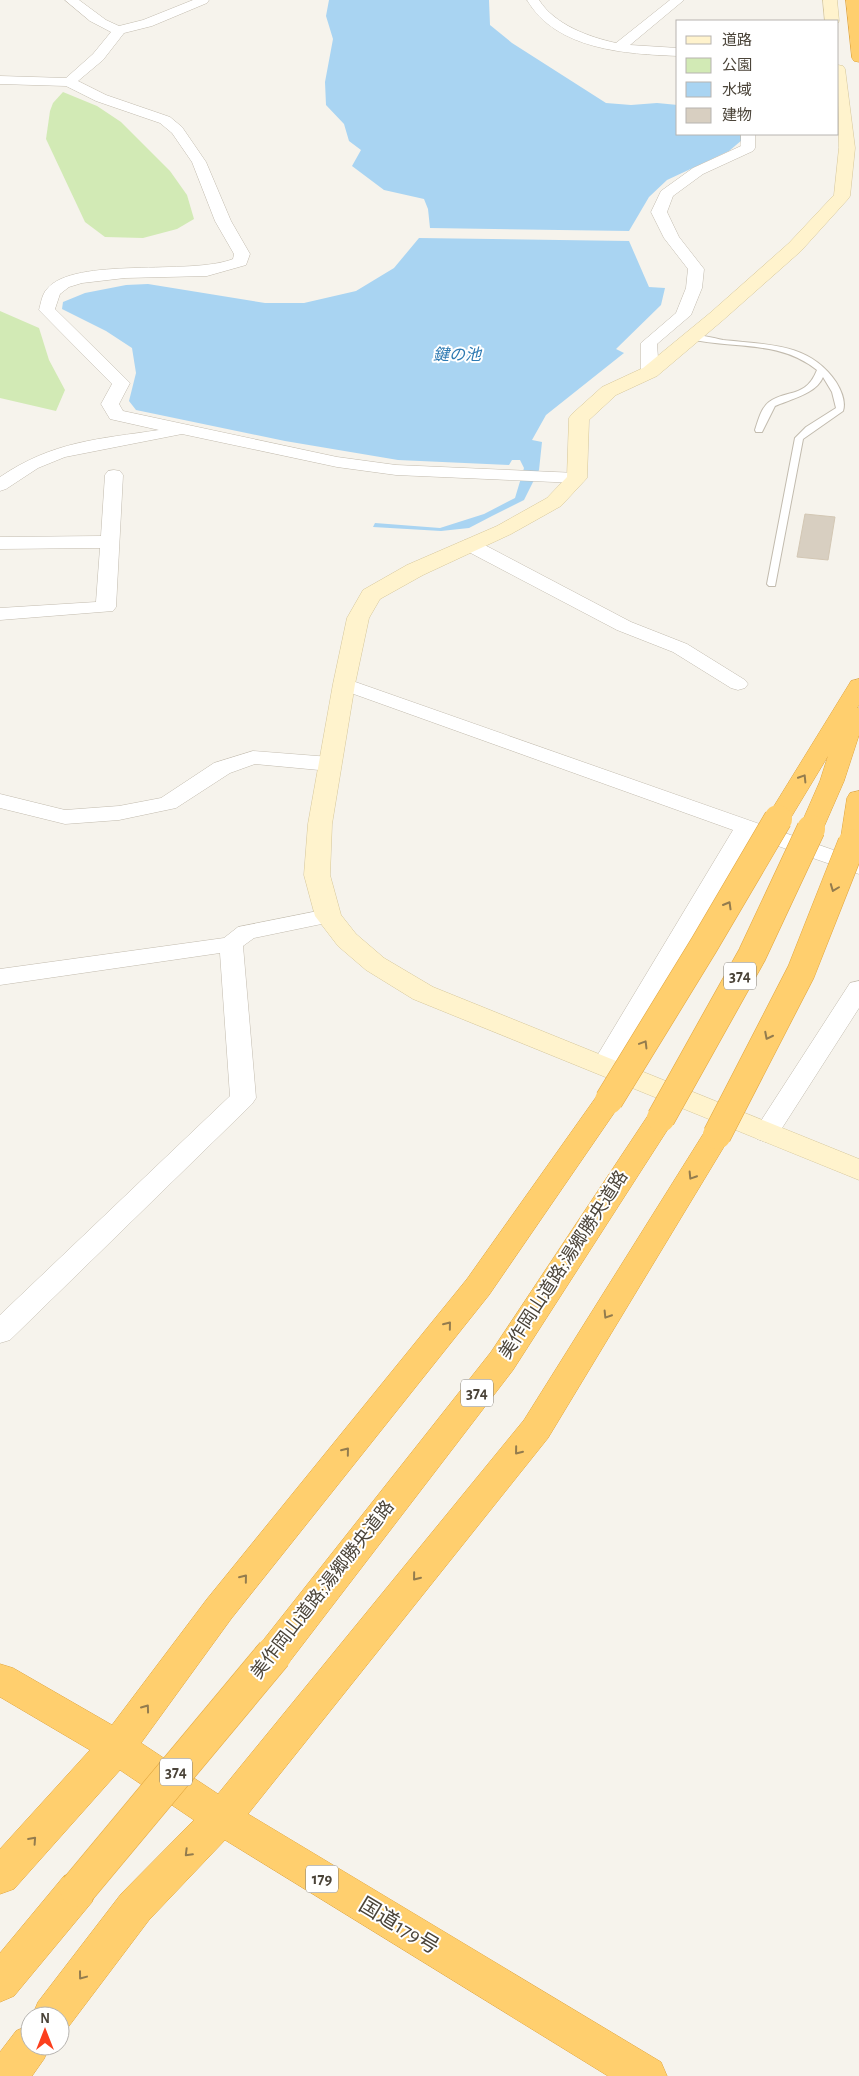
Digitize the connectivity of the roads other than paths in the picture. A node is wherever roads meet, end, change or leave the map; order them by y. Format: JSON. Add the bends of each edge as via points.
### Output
{"nodes":[{"id":1,"x":71,"y":0,"type":"edge"},
{"id":2,"x":203,"y":0,"type":"edge"},
{"id":3,"x":533,"y":0,"type":"edge"},
{"id":4,"x":678,"y":0,"type":"edge"},
{"id":5,"x":830,"y":0,"type":"edge"},
{"id":6,"x":853,"y":0,"type":"edge"},
{"id":7,"x":832,"y":20,"type":"edge"},
{"id":8,"x":118,"y":31,"type":"junction"},
{"id":9,"x":619,"y":48,"type":"junction"},
{"id":10,"x":676,"y":52,"type":"edge"},
{"id":11,"x":859,"y":58,"type":"edge"},
{"id":12,"x":839,"y":79,"type":"edge"},
{"id":13,"x":0,"y":80,"type":"edge"},
{"id":14,"x":69,"y":82,"type":"junction"},
{"id":15,"x":748,"y":135,"type":"edge"},
{"id":16,"x":692,"y":337,"type":"junction"},
{"id":17,"x":821,"y":370,"type":"junction"},
{"id":18,"x":650,"y":372,"type":"junction"},
{"id":19,"x":182,"y":430,"type":"junction"},
{"id":20,"x":759,"y":430,"type":"dead end"},
{"id":21,"x":114,"y":475,"type":"dead end"},
{"id":22,"x":577,"y":478,"type":"junction"},
{"id":23,"x":0,"y":485,"type":"edge"},
{"id":24,"x":110,"y":542,"type":"junction"},
{"id":25,"x":0,"y":544,"type":"edge"},
{"id":26,"x":470,"y":545,"type":"junction"},
{"id":27,"x":772,"y":584,"type":"dead end"},
{"id":28,"x":0,"y":614,"type":"edge"},
{"id":29,"x":344,"y":684,"type":"junction"},
{"id":30,"x":738,"y":684,"type":"dead end"},
{"id":31,"x":859,"y":686,"type":"edge"},
{"id":32,"x":859,"y":696,"type":"edge"},
{"id":33,"x":330,"y":764,"type":"junction"},
{"id":34,"x":859,"y":798,"type":"edge"},
{"id":35,"x":0,"y":801,"type":"edge"},
{"id":36,"x":747,"y":826,"type":"junction"},
{"id":37,"x":855,"y":855,"type":"edge"},
{"id":38,"x":328,"y":916,"type":"junction"},
{"id":39,"x":231,"y":944,"type":"junction"},
{"id":40,"x":0,"y":977,"type":"edge"},
{"id":41,"x":859,"y":989,"type":"edge"},
{"id":42,"x":604,"y":1066,"type":"junction"},
{"id":43,"x":766,"y":1132,"type":"junction"},
{"id":44,"x":859,"y":1170,"type":"edge"},
{"id":45,"x":0,"y":1332,"type":"edge"},
{"id":46,"x":0,"y":1679,"type":"edge"},
{"id":47,"x":118,"y":1747,"type":"junction"},
{"id":48,"x":222,"y":1818,"type":"junction"},
{"id":49,"x":0,"y":1876,"type":"edge"},
{"id":50,"x":0,"y":1983,"type":"edge"},
{"id":51,"x":60,"y":2006,"type":"edge"},
{"id":52,"x":22,"y":2056,"type":"edge"},
{"id":53,"x":7,"y":2076,"type":"edge"},
{"id":54,"x":646,"y":2076,"type":"edge"}],
"edges":[{"from":1,"to":8,"type":"street"},
{"from":2,"to":8,"type":"street"},
{"from":3,"to":9,"type":"street","via":[[542,15],[570,32]]},
{"from":4,"to":9,"type":"street"},
{"from":5,"to":7,"type":"street"},
{"from":6,"to":11,"type":"highway"},
{"from":8,"to":14,"type":"street","via":[[98,57]]},
{"from":9,"to":10,"type":"street"},
{"from":12,"to":16,"type":"street","via":[[847,148],[842,196],[795,247]]},
{"from":13,"to":14,"type":"street"},
{"from":14,"to":19,"type":"street","via":[[100,98],[165,120],[177,130],[199,162],[223,220],[242,254],[240,262],[208,271],[126,272],[62,284],[53,291],[48,310],[120,383],[110,404],[116,415]]},
{"from":15,"to":18,"type":"street","via":[[748,148],[698,171],[666,194],[659,212],[672,238],[696,269],[694,288],[684,315],[649,343]]},
{"from":16,"to":17,"type":"lane","via":[[791,350],[809,358]]},
{"from":16,"to":18,"type":"street"},
{"from":17,"to":20,"type":"lane","via":[[816,383],[772,404]]},
{"from":17,"to":27,"type":"lane","via":[[832,380],[840,409],[810,427],[799,438]]},
{"from":18,"to":22,"type":"street","via":[[609,391],[578,418]]},
{"from":19,"to":22,"type":"street","via":[[337,462],[396,470]]},
{"from":19,"to":23,"type":"street","via":[[144,439],[87,446],[42,459]]},
{"from":21,"to":24,"type":"street"},
{"from":22,"to":26,"type":"street","via":[[554,502]]},
{"from":24,"to":25,"type":"street"},
{"from":24,"to":28,"type":"street","via":[[106,607]]},
{"from":26,"to":29,"type":"street","via":[[371,595],[358,618]]},
{"from":26,"to":30,"type":"street","via":[[624,626],[680,648]]},
{"from":29,"to":33,"type":"street"},
{"from":29,"to":36,"type":"street"},
{"from":47,"to":31,"type":"highway","one_way":true,"bridge":true,"via":[[219,1609],[478,1287],[609,1100]]},
{"from":32,"to":50,"type":"highway","name":"美作岡山道路;湯郷勝央道路","number":"374","bridge":true,"via":[[832,781],[752,955],[661,1118],[502,1361],[274,1654]]},
{"from":33,"to":35,"type":"street","via":[[253,757],[222,768],[168,803],[119,814],[65,817]]},
{"from":33,"to":38,"type":"street","via":[[320,824],[317,875]]},
{"from":34,"to":37,"type":"highway"},
{"from":36,"to":37,"type":"street"},
{"from":36,"to":42,"type":"street"},
{"from":37,"to":48,"type":"highway","one_way":true,"bridge":true,"via":[[801,972],[717,1135],[536,1429]]},
{"from":38,"to":39,"type":"street","via":[[246,932]]},
{"from":38,"to":42,"type":"street","via":[[347,940],[375,964],[423,993]]},
{"from":39,"to":40,"type":"street"},
{"from":39,"to":45,"type":"street","via":[[243,1098]]},
{"from":41,"to":43,"type":"street"},
{"from":42,"to":43,"type":"street"},
{"from":43,"to":44,"type":"street"},
{"from":46,"to":47,"type":"highway","name":"国道179号","number":"179"},
{"from":47,"to":48,"type":"highway","name":"国道179号","number":"179"},
{"from":49,"to":47,"type":"highway","one_way":true},
{"from":48,"to":51,"type":"highway","one_way":true,"via":[[135,1907]]},
{"from":48,"to":54,"type":"highway","name":"国道179号","number":"179"},
{"from":52,"to":53,"type":"highway"}]}
